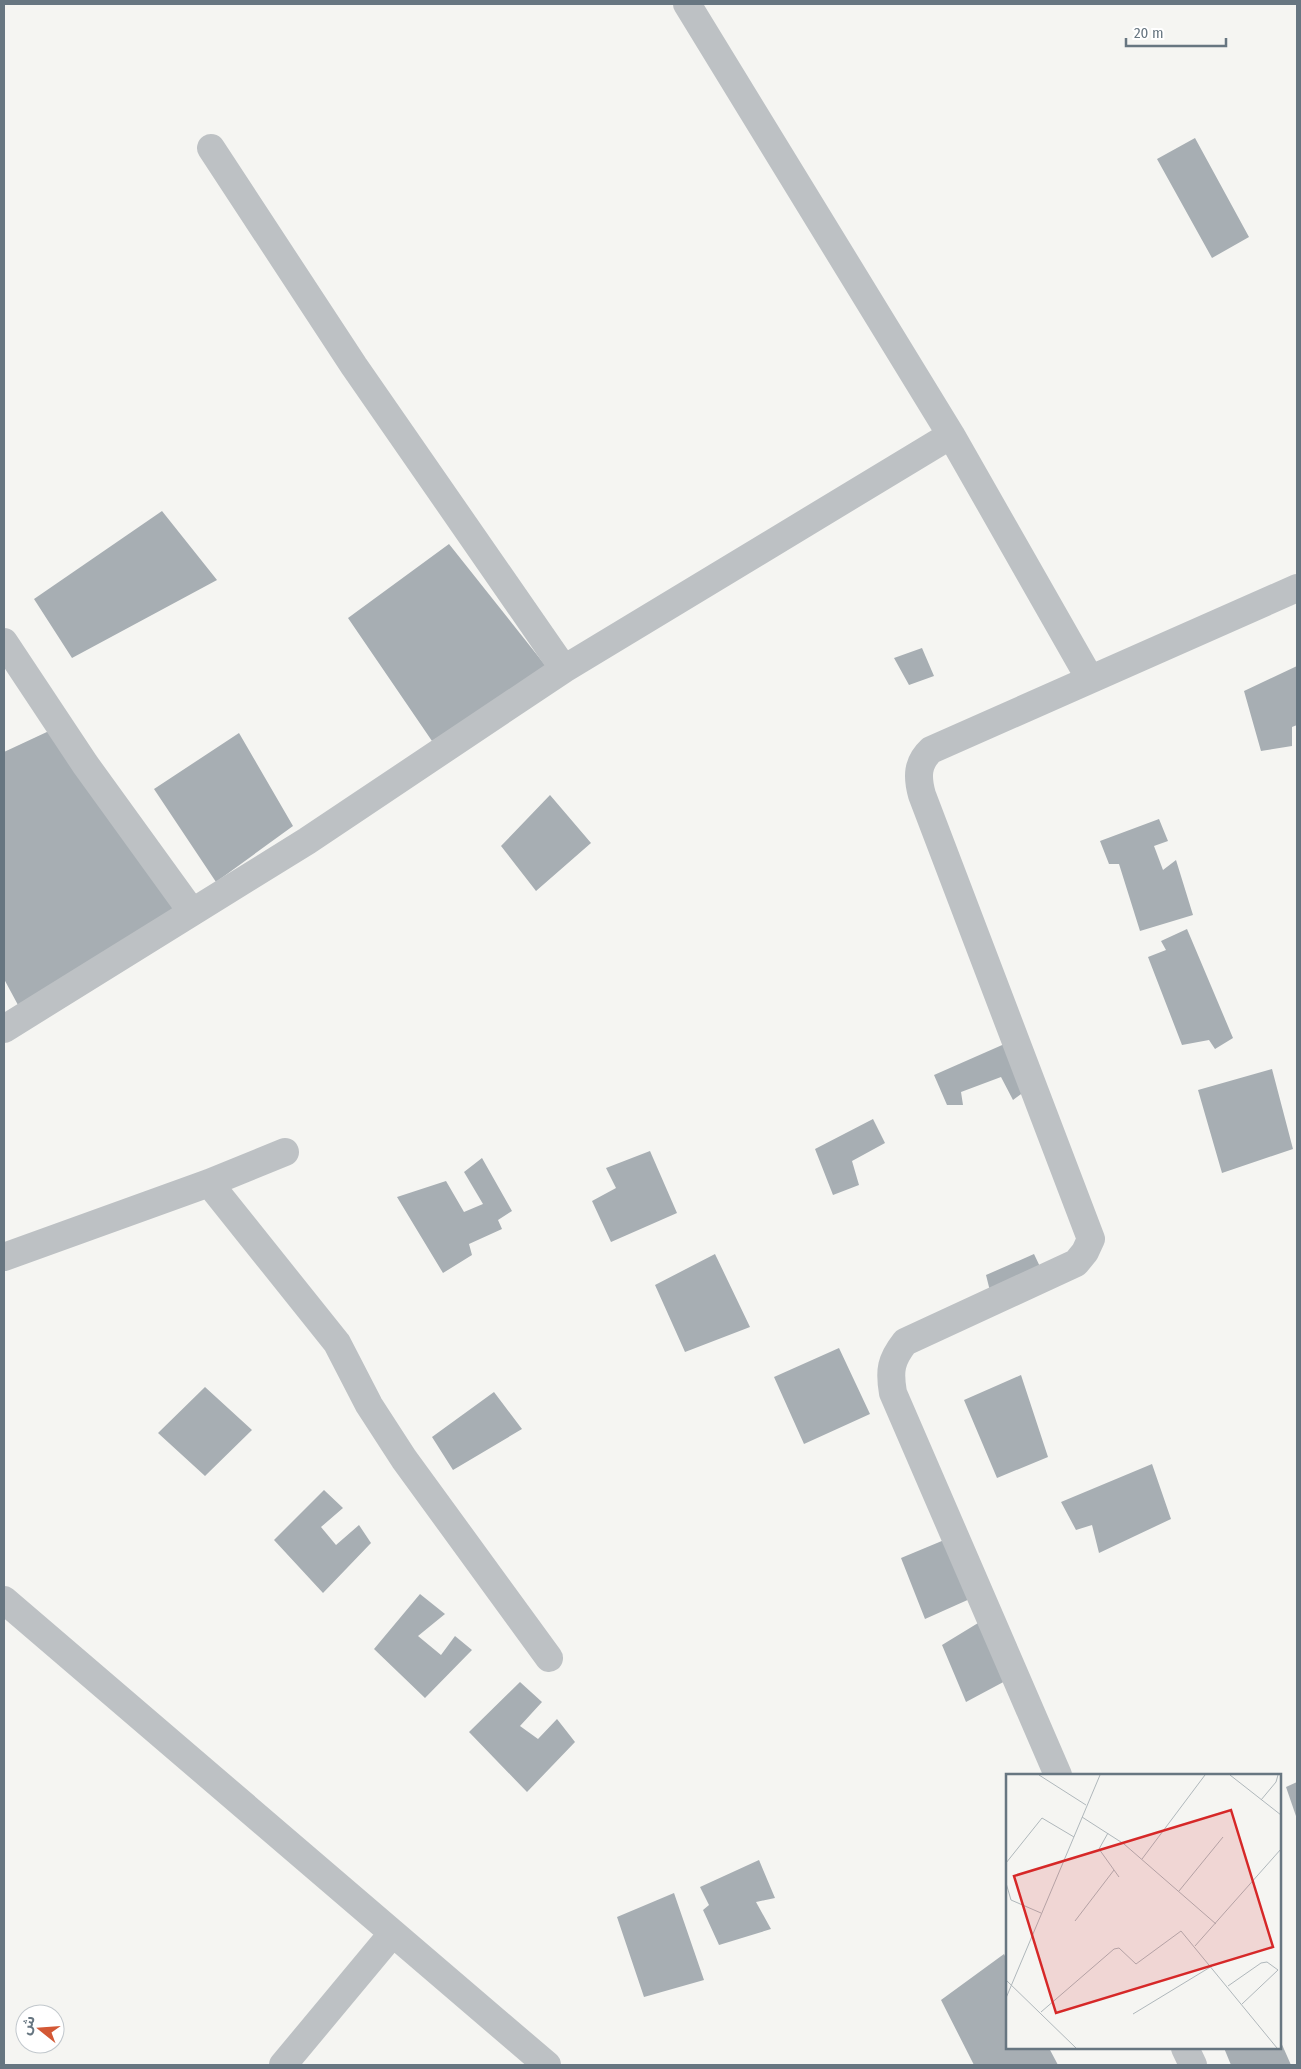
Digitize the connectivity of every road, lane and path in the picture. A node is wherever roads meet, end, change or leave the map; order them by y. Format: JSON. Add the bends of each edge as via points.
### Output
{"nodes":[{"id":1,"x":687,"y":4,"type":"edge"},
{"id":2,"x":211,"y":148,"type":"dead end"},
{"id":3,"x":951,"y":436,"type":"junction"},
{"id":4,"x":1297,"y":588,"type":"edge"},
{"id":5,"x":4,"y":642,"type":"edge"},
{"id":6,"x":564,"y":669,"type":"junction"},
{"id":7,"x":1090,"y":679,"type":"junction"},
{"id":8,"x":192,"y":912,"type":"junction"},
{"id":9,"x":4,"y":1029,"type":"edge"},
{"id":10,"x":285,"y":1152,"type":"dead end"},
{"id":11,"x":209,"y":1183,"type":"junction"},
{"id":12,"x":4,"y":1258,"type":"edge"},
{"id":13,"x":4,"y":1600,"type":"edge"},
{"id":14,"x":549,"y":1658,"type":"dead end"},
{"id":15,"x":1058,"y":1774,"type":"edge"},
{"id":16,"x":392,"y":1934,"type":"junction"},
{"id":17,"x":1186,"y":2049,"type":"edge"},
{"id":18,"x":283,"y":2065,"type":"edge"},
{"id":19,"x":547,"y":2065,"type":"edge"},
{"id":20,"x":1194,"y":2065,"type":"edge"}],
"edges":[{"from":1,"to":3,"type":"street"},
{"from":2,"to":6,"type":"street","via":[[354,366]]},
{"from":3,"to":6,"type":"street"},
{"from":3,"to":7,"type":"street"},
{"from":4,"to":7,"type":"street"},
{"from":5,"to":8,"type":"street","via":[[85,764]]},
{"from":6,"to":8,"type":"street","via":[[307,841]]},
{"from":7,"to":15,"type":"street","via":[[931,750],[923,758],[917,777],[1091,1239],[1076,1263],[905,1342],[894,1356],[890,1375],[893,1393]]},
{"from":8,"to":9,"type":"street"},
{"from":10,"to":11,"type":"street"},
{"from":11,"to":12,"type":"street"},
{"from":11,"to":14,"type":"street","via":[[338,1343],[369,1405],[404,1459]]},
{"from":13,"to":16,"type":"street"},
{"from":16,"to":18,"type":"street"},
{"from":16,"to":19,"type":"street"},
{"from":17,"to":20,"type":"street"}]}
